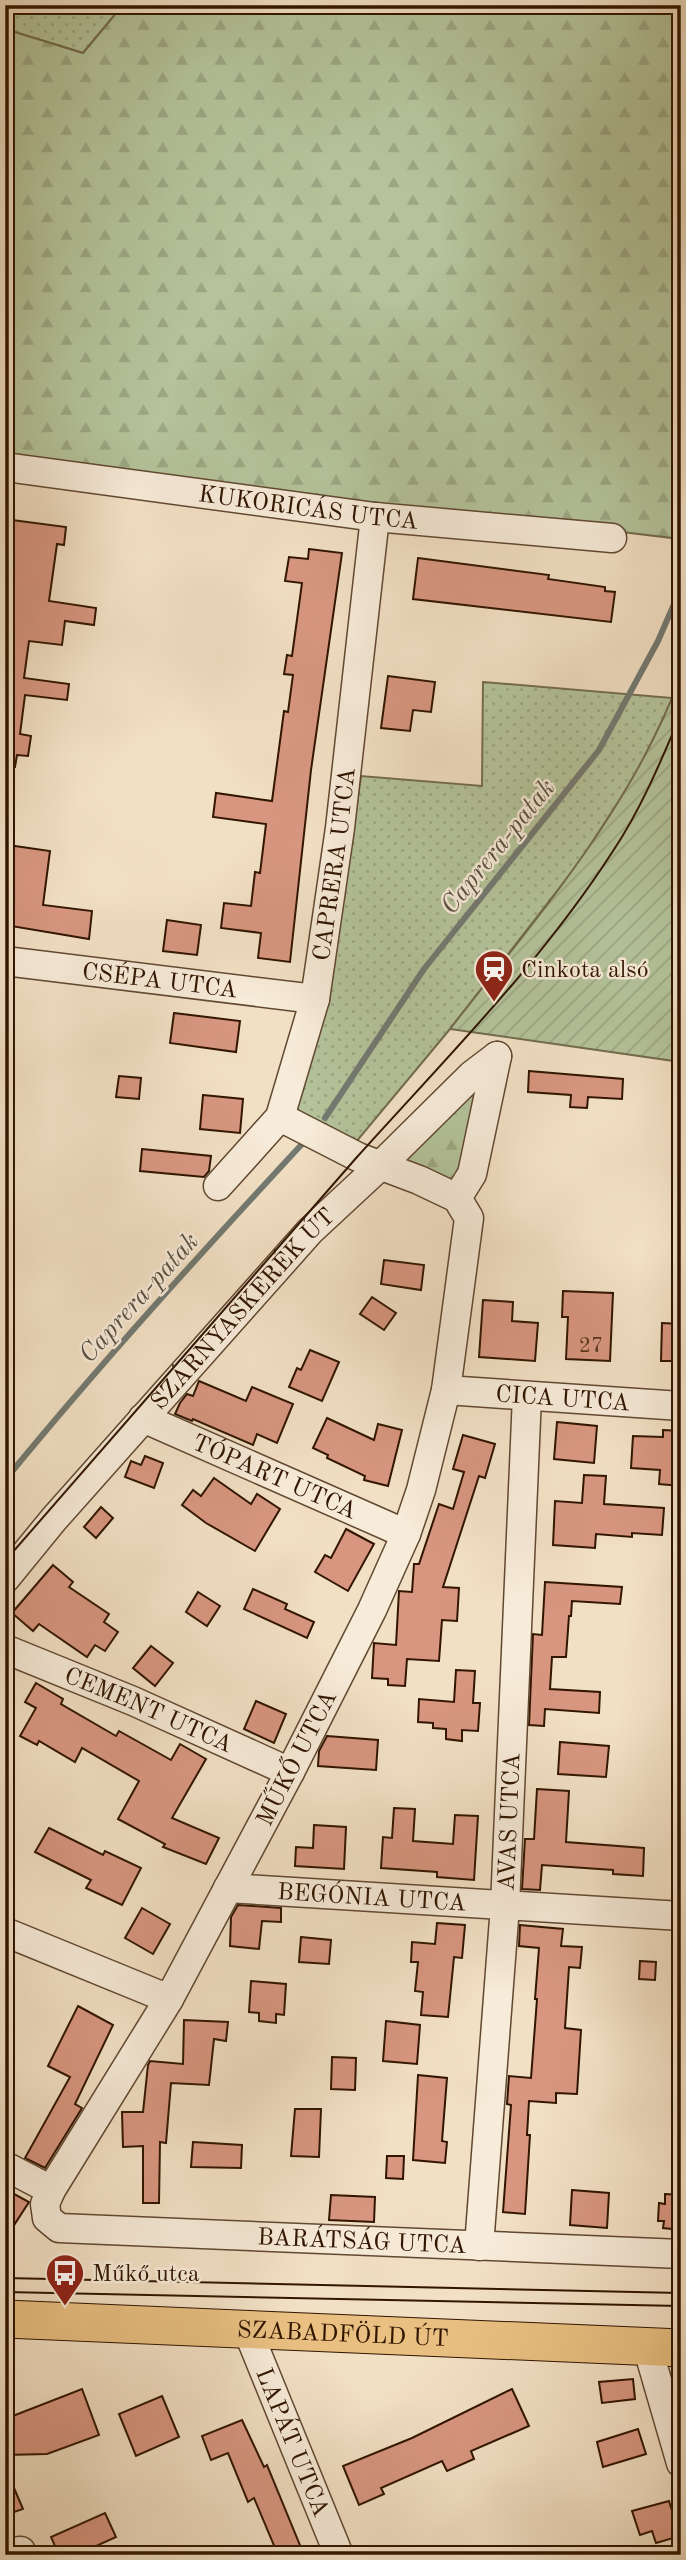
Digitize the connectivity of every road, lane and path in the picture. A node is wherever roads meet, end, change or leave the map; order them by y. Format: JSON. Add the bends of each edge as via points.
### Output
{"nodes":[{"id":1,"x":5,"y":467,"type":"edge"},
{"id":2,"x":375,"y":517,"type":"junction"},
{"id":3,"x":611,"y":538,"type":"dead end"},
{"id":4,"x":5,"y":961,"type":"edge"},
{"id":5,"x":315,"y":999,"type":"junction"},
{"id":6,"x":280,"y":1117,"type":"junction"},
{"id":7,"x":380,"y":1166,"type":"junction"},
{"id":8,"x":218,"y":1186,"type":"dead end"},
{"id":9,"x":457,"y":1198,"type":"junction"},
{"id":10,"x":446,"y":1390,"type":"junction"},
{"id":11,"x":527,"y":1396,"type":"junction"},
{"id":12,"x":681,"y":1406,"type":"edge"},
{"id":13,"x":143,"y":1418,"type":"junction"},
{"id":14,"x":406,"y":1534,"type":"junction"},
{"id":15,"x":5,"y":1579,"type":"edge"},
{"id":16,"x":5,"y":1649,"type":"edge"},
{"id":17,"x":290,"y":1772,"type":"junction"},
{"id":18,"x":228,"y":1888,"type":"junction"},
{"id":19,"x":505,"y":1906,"type":"junction"},
{"id":20,"x":681,"y":1916,"type":"edge"},
{"id":21,"x":5,"y":1932,"type":"edge"},
{"id":22,"x":169,"y":1999,"type":"junction"},
{"id":23,"x":5,"y":2166,"type":"edge"},
{"id":24,"x":51,"y":2190,"type":"junction"},
{"id":25,"x":47,"y":2218,"type":"joint"},
{"id":26,"x":479,"y":2246,"type":"junction"},
{"id":27,"x":681,"y":2254,"type":"edge"},
{"id":28,"x":5,"y":2319,"type":"edge"},
{"id":29,"x":247,"y":2329,"type":"junction"},
{"id":30,"x":664,"y":2347,"type":"edge"},
{"id":31,"x":681,"y":2463,"type":"edge"},
{"id":32,"x":5,"y":2553,"type":"edge"},
{"id":33,"x":22,"y":2555,"type":"edge"},
{"id":34,"x":339,"y":2555,"type":"edge"}],
"edges":[{"from":1,"to":2,"type":"street","name":"KUKORICÁS UTCA"},
{"from":2,"to":3,"type":"street","name":"KUKORICÁS UTCA"},
{"from":2,"to":5,"type":"street","name":"CAPRERA UTCA","via":[[340,828]]},
{"from":4,"to":5,"type":"street","name":"CSÉPA UTCA"},
{"from":5,"to":6,"type":"street","name":"CAPRERA UTCA"},
{"from":6,"to":7,"type":"street"},
{"from":6,"to":8,"type":"street","name":"CAPRERA UTCA"},
{"from":7,"to":9,"type":"street"},
{"from":7,"to":9,"type":"street","name":"SZÁRNYASKERÉK ÚT","via":[[497,1056],[472,1174]]},
{"from":7,"to":13,"type":"street","name":"SZÁRNYASKERÉK ÚT","via":[[310,1231]]},
{"from":9,"to":10,"type":"street","name":"MŰKŐ UTCA","via":[[468,1217]]},
{"from":10,"to":11,"type":"street","name":"CICA UTCA"},
{"from":10,"to":14,"type":"street","name":"MŰKŐ UTCA"},
{"from":11,"to":12,"type":"street","name":"CICA UTCA"},
{"from":11,"to":19,"type":"street","name":"AVAS UTCA"},
{"from":13,"to":14,"type":"street","name":"TÓPART UTCA"},
{"from":13,"to":15,"type":"street","name":"SZÁRNYASKERÉK ÚT"},
{"from":14,"to":17,"type":"street","name":"MŰKŐ UTCA"},
{"from":16,"to":17,"type":"street","name":"CEMENT UTCA"},
{"from":17,"to":18,"type":"street","name":"MŰKŐ UTCA"},
{"from":18,"to":19,"type":"street","name":"BEGÓNIA UTCA"},
{"from":18,"to":22,"type":"street","name":"MŰKŐ UTCA"},
{"from":19,"to":20,"type":"street","name":"BEGÓNIA UTCA"},
{"from":19,"to":26,"type":"street","name":"AVAS UTCA"},
{"from":21,"to":22,"type":"street"},
{"from":22,"to":24,"type":"street","name":"MŰKŐ UTCA"},
{"from":23,"to":24,"type":"street"},
{"from":24,"to":25,"type":"street","name":"MŰKŐ UTCA","via":[[45,2204]]},
{"from":25,"to":26,"type":"street","name":"BARÁTSÁG UTCA","via":[[59,2228]]},
{"from":26,"to":27,"type":"street","name":"BARÁTSÁG UTCA"},
{"from":28,"to":29,"type":"main road","name":"SZABADFÖLD ÚT"},
{"from":29,"to":30,"type":"main road","name":"SZABADFÖLD ÚT"},
{"from":29,"to":34,"type":"street","name":"LAPÁT UTCA"},
{"from":30,"to":31,"type":"street"},
{"from":32,"to":33,"type":"street","via":[[21,2551]]}]}
